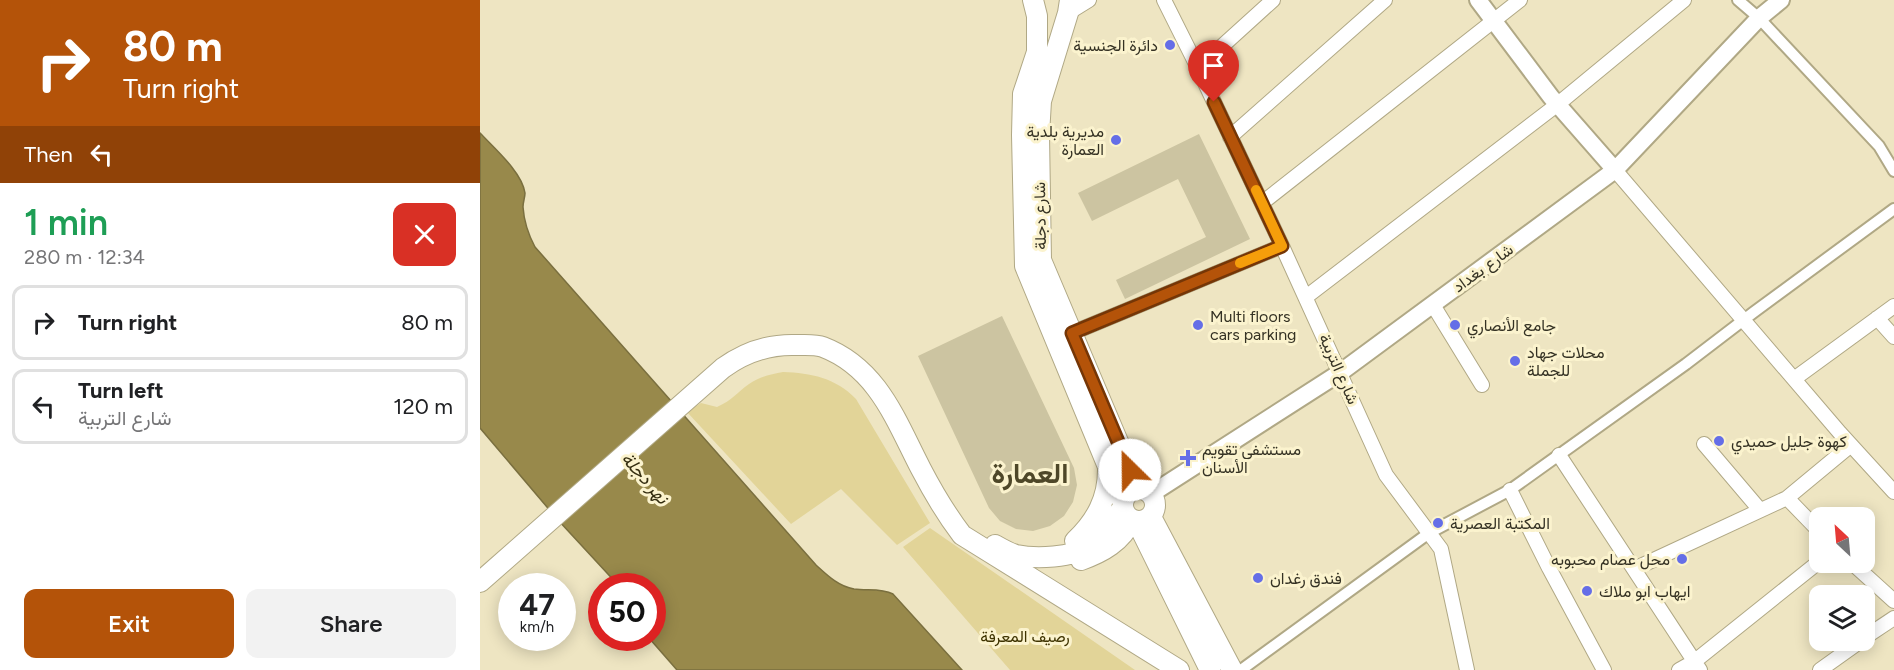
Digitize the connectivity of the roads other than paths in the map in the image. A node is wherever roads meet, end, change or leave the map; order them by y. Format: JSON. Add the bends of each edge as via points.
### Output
{"nodes":[{"id":1,"x":1034,"y":0,"type":"edge"},
{"id":2,"x":1049,"y":0,"type":"edge"},
{"id":3,"x":1089,"y":0,"type":"edge"},
{"id":4,"x":1164,"y":0,"type":"edge"},
{"id":5,"x":1273,"y":0,"type":"edge"},
{"id":6,"x":1384,"y":0,"type":"edge"},
{"id":7,"x":1478,"y":0,"type":"edge"},
{"id":8,"x":1520,"y":0,"type":"edge"},
{"id":9,"x":1684,"y":0,"type":"edge"},
{"id":10,"x":1738,"y":0,"type":"edge"},
{"id":11,"x":1781,"y":0,"type":"edge"},
{"id":12,"x":1069,"y":7,"type":"edge"},
{"id":13,"x":1759,"y":18,"type":"junction"},
{"id":14,"x":1494,"y":21,"type":"junction"},
{"id":15,"x":1038,"y":52,"type":"junction"},
{"id":16,"x":1198,"y":68,"type":"junction"},
{"id":17,"x":1558,"y":104,"type":"junction"},
{"id":18,"x":1230,"y":137,"type":"junction"},
{"id":19,"x":1615,"y":170,"type":"junction"},
{"id":20,"x":1894,"y":171,"type":"edge"},
{"id":21,"x":1262,"y":203,"type":"junction"},
{"id":22,"x":1894,"y":209,"type":"edge"},
{"id":23,"x":1282,"y":246,"type":"junction"},
{"id":24,"x":1306,"y":297,"type":"junction"},
{"id":25,"x":1433,"y":305,"type":"junction"},
{"id":26,"x":1894,"y":306,"type":"edge"},
{"id":27,"x":1877,"y":318,"type":"junction"},
{"id":28,"x":1744,"y":319,"type":"junction"},
{"id":29,"x":1072,"y":333,"type":"junction"},
{"id":30,"x":1894,"y":337,"type":"edge"},
{"id":31,"x":1341,"y":372,"type":"junction"},
{"id":32,"x":1794,"y":379,"type":"junction"},
{"id":33,"x":1482,"y":385,"type":"dead end"},
{"id":34,"x":1704,"y":444,"type":"dead end"},
{"id":35,"x":1851,"y":445,"type":"junction"},
{"id":36,"x":1559,"y":455,"type":"junction"},
{"id":37,"x":1108,"y":467,"type":"junction"},
{"id":38,"x":1510,"y":490,"type":"junction"},
{"id":39,"x":1144,"y":492,"type":"junction"},
{"id":40,"x":1894,"y":492,"type":"edge"},
{"id":41,"x":1787,"y":498,"type":"junction"},
{"id":42,"x":1760,"y":510,"type":"junction"},
{"id":43,"x":1133,"y":514,"type":"junction"},
{"id":44,"x":1809,"y":521,"type":"edge"},
{"id":45,"x":1429,"y":533,"type":"junction"},
{"id":46,"x":1004,"y":556,"type":"junction"},
{"id":47,"x":1052,"y":556,"type":"junction"},
{"id":48,"x":1634,"y":569,"type":"junction"},
{"id":49,"x":1809,"y":570,"type":"edge"},
{"id":50,"x":1863,"y":573,"type":"edge"},
{"id":51,"x":480,"y":575,"type":"edge"},
{"id":52,"x":480,"y":582,"type":"edge"},
{"id":53,"x":1894,"y":601,"type":"edge"},
{"id":54,"x":1894,"y":618,"type":"edge"},
{"id":55,"x":1875,"y":631,"type":"edge"},
{"id":56,"x":1847,"y":651,"type":"edge"},
{"id":57,"x":1698,"y":666,"type":"edge"},
{"id":58,"x":1179,"y":670,"type":"edge"},
{"id":59,"x":1210,"y":670,"type":"edge"},
{"id":60,"x":1232,"y":670,"type":"edge"},
{"id":61,"x":1241,"y":670,"type":"edge"},
{"id":62,"x":1467,"y":670,"type":"edge"},
{"id":63,"x":1604,"y":670,"type":"edge"},
{"id":64,"x":1679,"y":670,"type":"edge"},
{"id":65,"x":1820,"y":670,"type":"edge"}],
"edges":[{"from":1,"to":15,"type":"main road","name":"شارع دجلة"},
{"from":2,"to":15,"type":"main road","name":"شارع دجلة","via":[[1046,30]]},
{"from":3,"to":12,"type":"street"},
{"from":4,"to":16,"type":"street","name":"شارع التربية"},
{"from":5,"to":16,"type":"street"},
{"from":6,"to":18,"type":"street"},
{"from":7,"to":14,"type":"street"},
{"from":8,"to":14,"type":"street"},
{"from":9,"to":17,"type":"street"},
{"from":10,"to":13,"type":"street"},
{"from":11,"to":13,"type":"street","name":"شارع بغداد"},
{"from":12,"to":29,"type":"main road","name":"شارع دجلة","via":[[1041,101],[1039,135],[1041,260]]},
{"from":13,"to":19,"type":"street","name":"شارع بغداد"},
{"from":13,"to":20,"type":"street","via":[[1879,146]]},
{"from":14,"to":17,"type":"street"},
{"from":14,"to":21,"type":"street"},
{"from":15,"to":37,"type":"main road","name":"شارع دجلة","via":[[1023,94],[1025,266]]},
{"from":16,"to":18,"type":"street","name":"شارع التربية"},
{"from":17,"to":19,"type":"street"},
{"from":17,"to":24,"type":"street"},
{"from":18,"to":21,"type":"street","name":"شارع التربية"},
{"from":19,"to":25,"type":"street","name":"شارع بغداد"},
{"from":19,"to":28,"type":"street"},
{"from":21,"to":23,"type":"street","name":"شارع التربية"},
{"from":22,"to":28,"type":"street"},
{"from":23,"to":24,"type":"street","name":"شارع التربية"},
{"from":23,"to":29,"type":"street"},
{"from":24,"to":31,"type":"street","name":"شارع التربية"},
{"from":25,"to":31,"type":"street","name":"شارع بغداد"},
{"from":25,"to":33,"type":"street"},
{"from":26,"to":27,"type":"street"},
{"from":27,"to":30,"type":"street"},
{"from":27,"to":32,"type":"street"},
{"from":28,"to":32,"type":"street"},
{"from":28,"to":36,"type":"street"},
{"from":29,"to":39,"type":"main road","name":"شارع دجلة"},
{"from":31,"to":39,"type":"street","name":"شارع بغداد"},
{"from":31,"to":45,"type":"street","name":"شارع التربية","via":[[1386,475]]},
{"from":32,"to":35,"type":"street"},
{"from":34,"to":42,"type":"street"},
{"from":35,"to":40,"type":"street"},
{"from":35,"to":41,"type":"street"},
{"from":36,"to":38,"type":"street"},
{"from":36,"to":48,"type":"street"},
{"from":37,"to":43,"type":"main road","name":"شارع دجلة"},
{"from":37,"to":47,"type":"main road","via":[[1107,489],[1096,518],[1076,541]]},
{"from":38,"to":45,"type":"street"},
{"from":38,"to":63,"type":"street"},
{"from":39,"to":43,"type":"main road","via":[[1128,494]]},
{"from":39,"to":43,"type":"main road","via":[[1155,503],[1154,513]]},
{"from":41,"to":42,"type":"street"},
{"from":41,"to":44,"type":"street"},
{"from":42,"to":48,"type":"street"},
{"from":43,"to":46,"type":"main road","via":[[1114,544],[1080,560],[1028,566]]},
{"from":43,"to":47,"type":"main road","via":[[1087,547]]},
{"from":43,"to":59,"type":"main road","name":"شارع دجلة"},
{"from":43,"to":60,"type":"main road","name":"شارع دجلة"},
{"from":45,"to":61,"type":"street"},
{"from":45,"to":62,"type":"street","name":"شارع التربية","via":[[1441,549]]},
{"from":46,"to":47,"type":"main road"},
{"from":46,"to":51,"type":"main road","via":[[970,531],[952,507],[892,392],[871,363],[824,337],[795,335],[758,340],[731,350]]},
{"from":46,"to":52,"type":"main road","via":[[962,535],[945,513],[893,412],[860,368],[821,346],[789,345],[760,349],[723,368]]},
{"from":46,"to":58,"type":"main road"},
{"from":48,"to":57,"type":"street"},
{"from":49,"to":57,"type":"street"},
{"from":50,"to":53,"type":"street"},
{"from":54,"to":55,"type":"street"},
{"from":56,"to":65,"type":"street"},
{"from":57,"to":64,"type":"street"}]}
